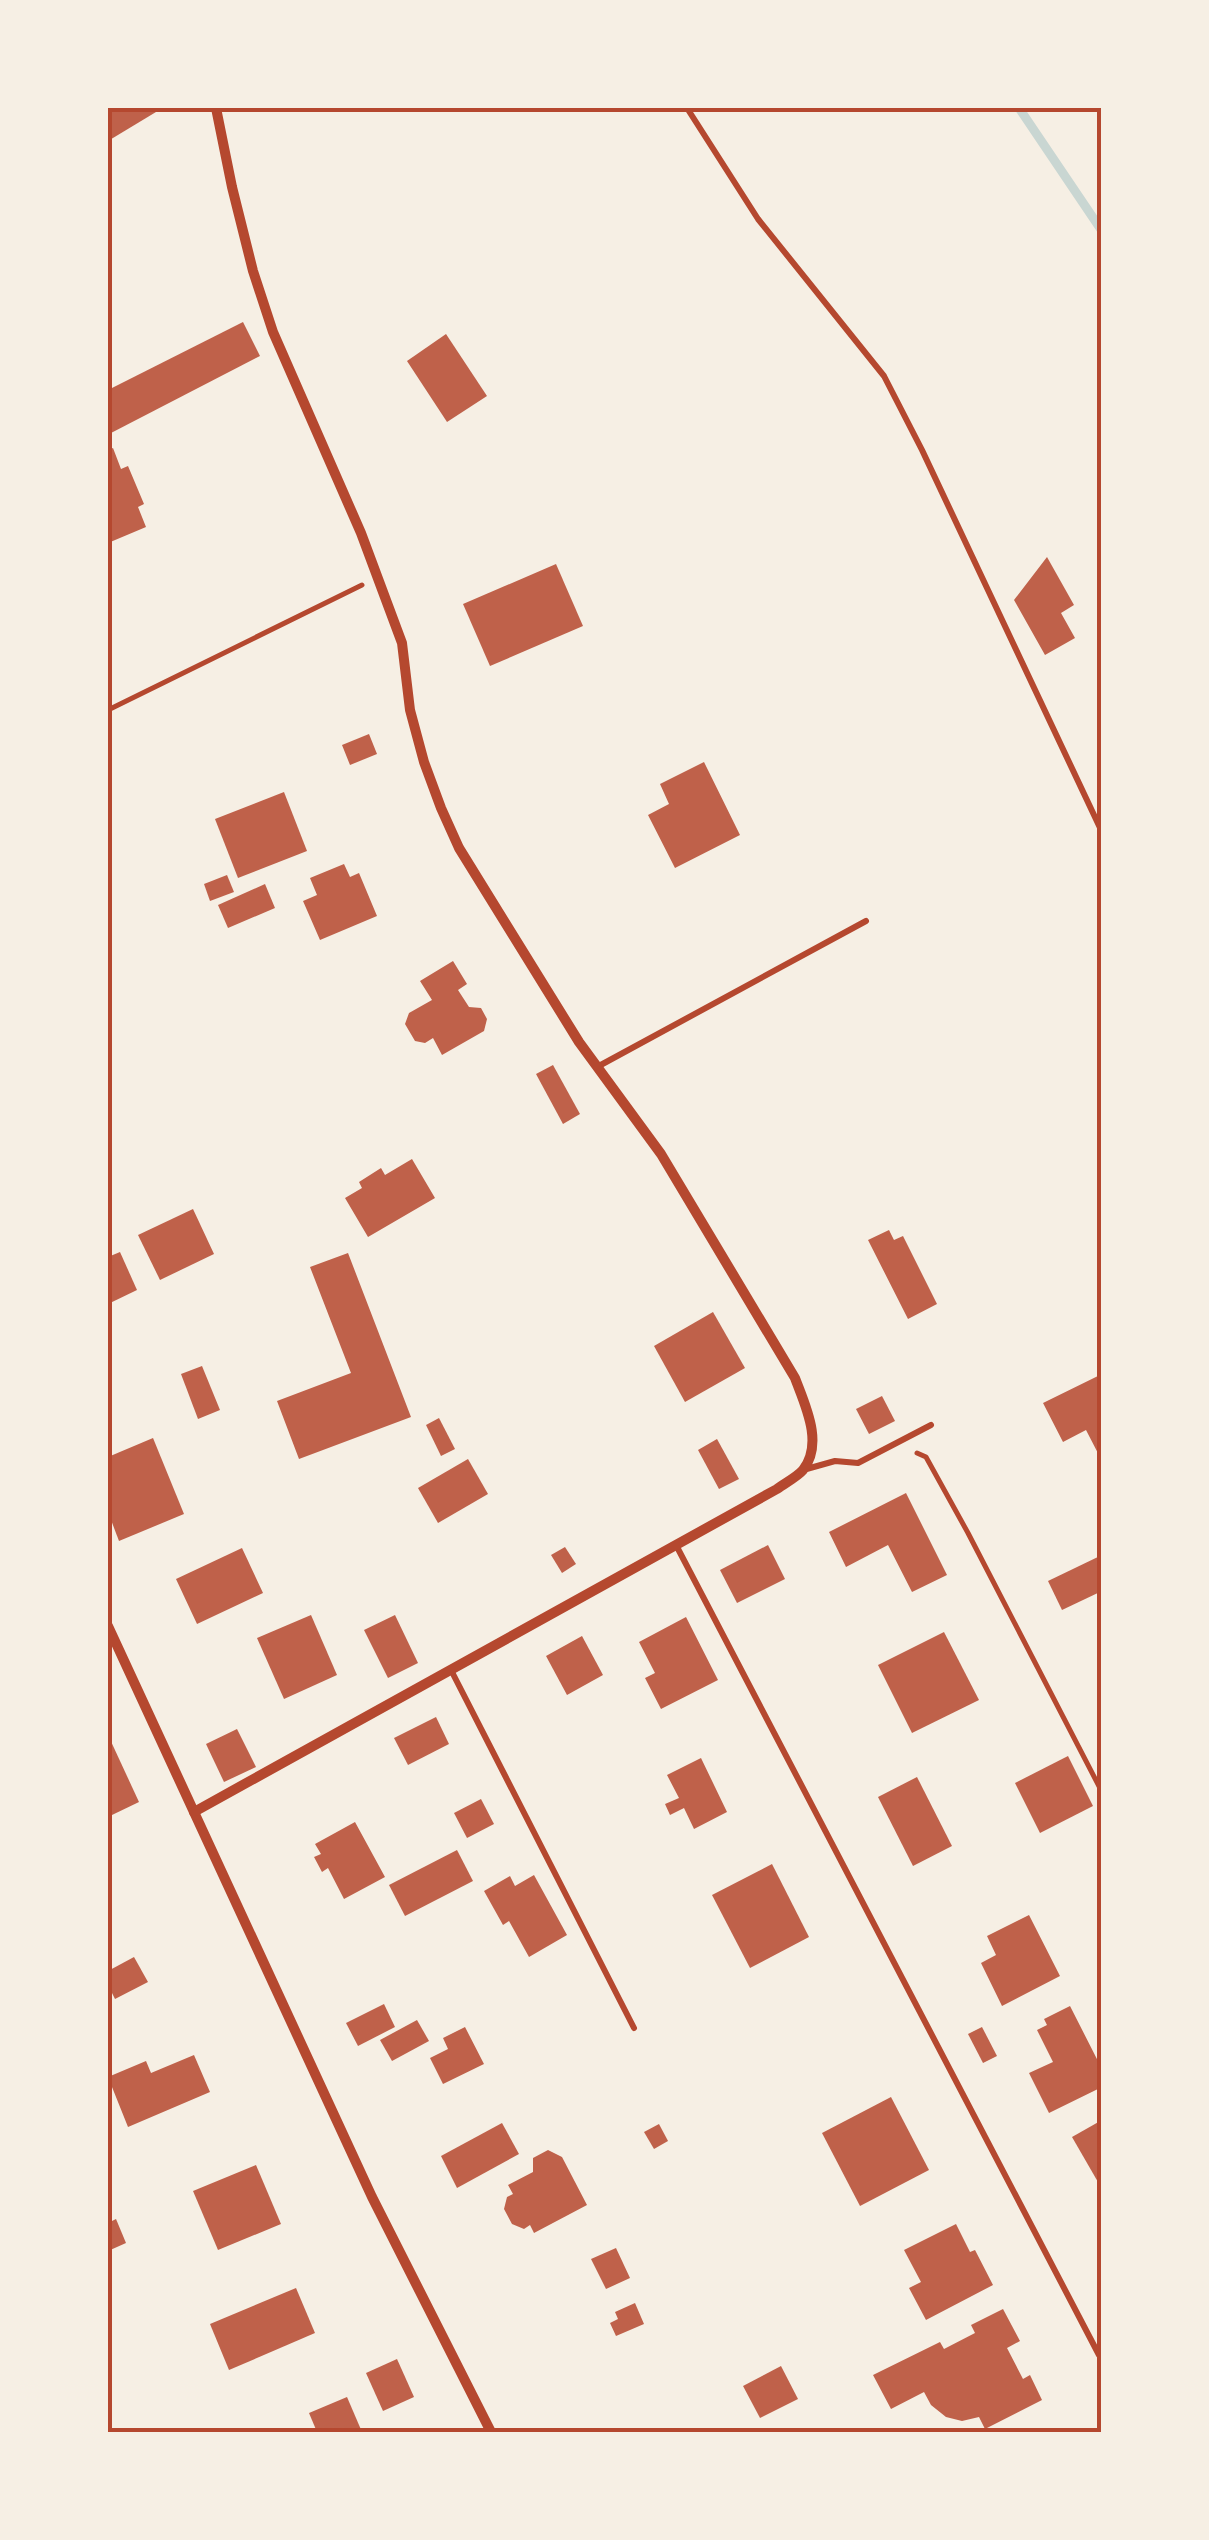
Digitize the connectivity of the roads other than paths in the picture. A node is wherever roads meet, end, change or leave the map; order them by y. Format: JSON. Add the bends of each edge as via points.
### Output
{"nodes":[{"id":1,"x":216,"y":108,"type":"edge"},
{"id":2,"x":687,"y":108,"type":"edge"},
{"id":3,"x":1102,"y":832,"type":"edge"},
{"id":4,"x":866,"y":921,"type":"dead end"},
{"id":5,"x":597,"y":1067,"type":"junction"},
{"id":6,"x":931,"y":1426,"type":"dead end"},
{"id":7,"x":803,"y":1470,"type":"junction"},
{"id":8,"x":676,"y":1546,"type":"junction"},
{"id":9,"x":108,"y":1626,"type":"edge"},
{"id":10,"x":451,"y":1670,"type":"junction"},
{"id":11,"x":194,"y":1812,"type":"junction"},
{"id":12,"x":634,"y":2028,"type":"dead end"},
{"id":13,"x":1100,"y":2355,"type":"edge"},
{"id":14,"x":491,"y":2432,"type":"edge"}],
"edges":[{"from":1,"to":5,"type":"street","via":[[253,270],[402,643],[410,710],[441,808],[459,848]]},
{"from":2,"to":3,"type":"lane","via":[[758,219],[884,376]]},
{"from":4,"to":5,"type":"lane"},
{"from":5,"to":7,"type":"street","via":[[661,1154],[796,1378],[813,1445]]},
{"from":6,"to":7,"type":"lane","via":[[858,1464],[834,1461]]},
{"from":7,"to":8,"type":"street"},
{"from":8,"to":10,"type":"street"},
{"from":8,"to":13,"type":"lane"},
{"from":9,"to":11,"type":"street"},
{"from":10,"to":11,"type":"street"},
{"from":10,"to":12,"type":"lane"},
{"from":11,"to":14,"type":"street","via":[[372,2197]]}]}
